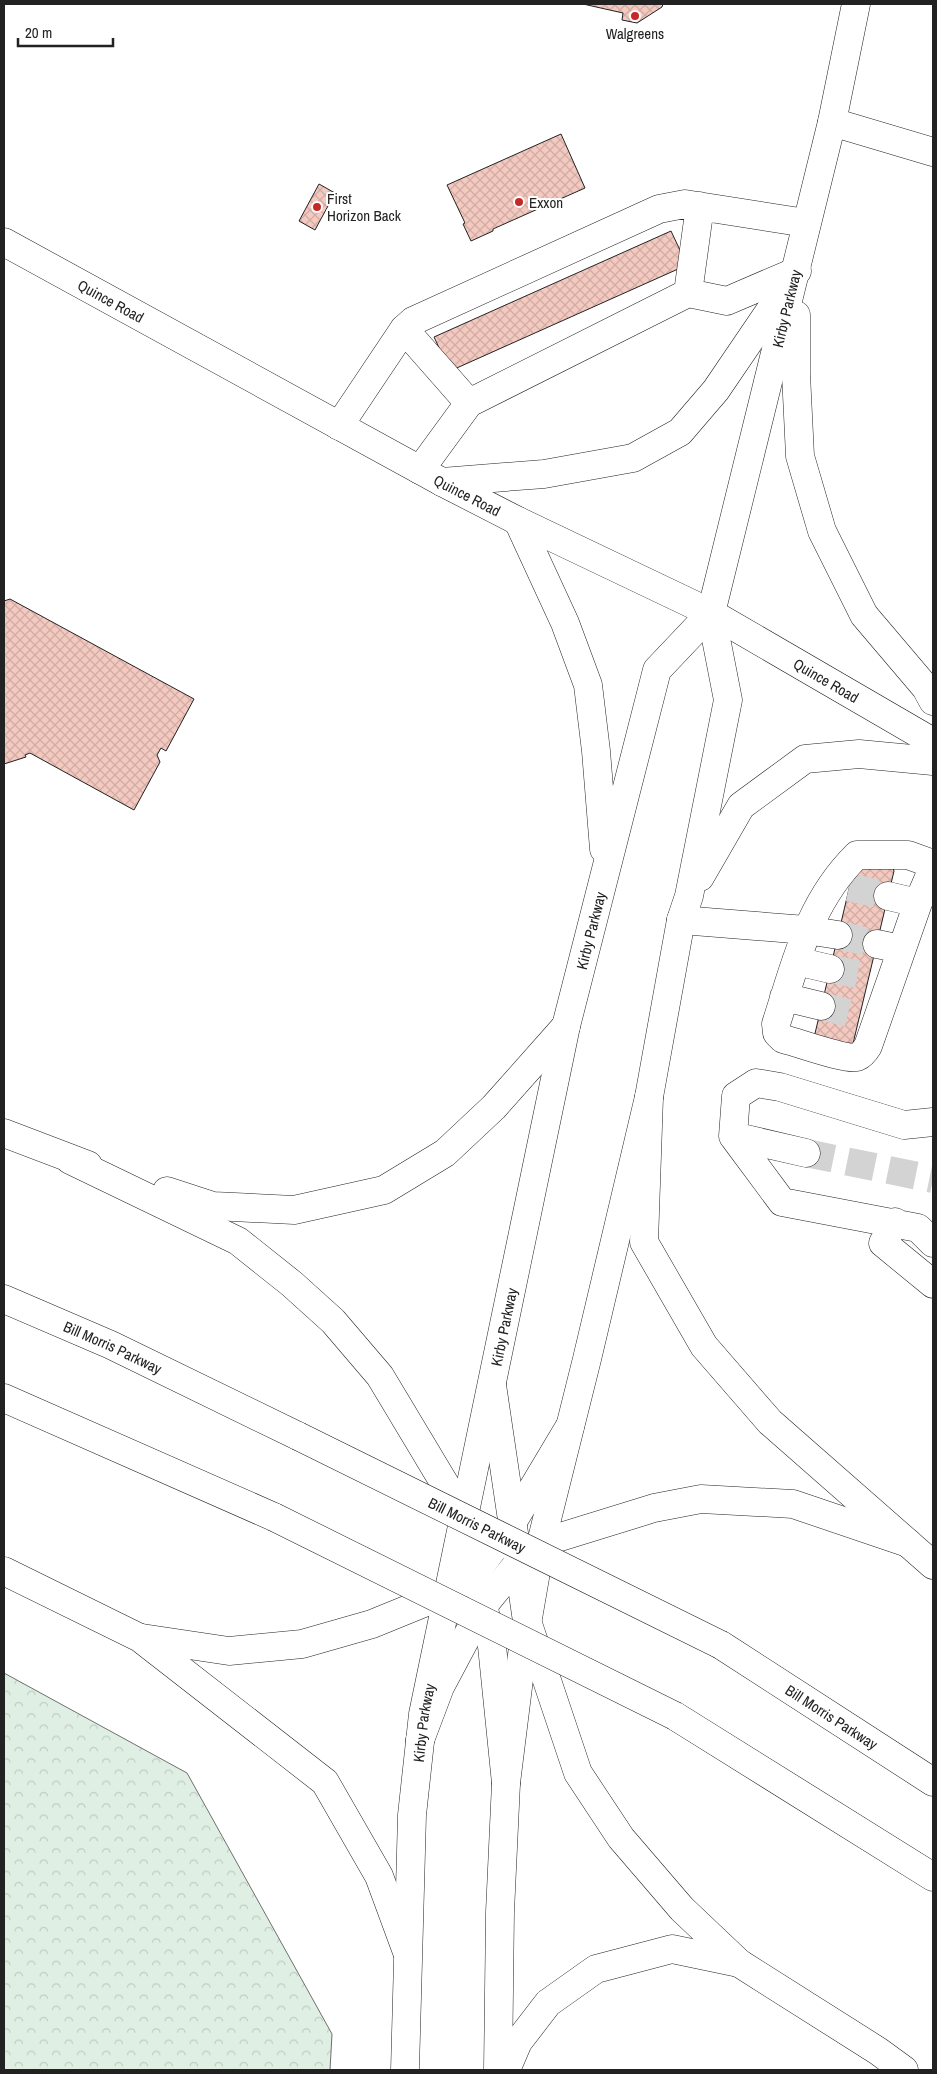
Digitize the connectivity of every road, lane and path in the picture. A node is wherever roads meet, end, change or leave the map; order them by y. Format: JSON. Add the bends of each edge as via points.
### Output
{"nodes":[{"id":1,"x":856,"y":4,"type":"edge"},
{"id":2,"x":832,"y":122,"type":"junction"},
{"id":3,"x":933,"y":152,"type":"edge"},
{"id":4,"x":700,"y":206,"type":"junction"},
{"id":5,"x":806,"y":223,"type":"junction"},
{"id":6,"x":4,"y":242,"type":"edge"},
{"id":7,"x":796,"y":271,"type":"junction"},
{"id":8,"x":688,"y":293,"type":"junction"},
{"id":9,"x":404,"y":329,"type":"junction"},
{"id":10,"x":469,"y":403,"type":"junction"},
{"id":11,"x":339,"y":426,"type":"junction"},
{"id":12,"x":431,"y":476,"type":"junction"},
{"id":13,"x":518,"y":521,"type":"junction"},
{"id":14,"x":712,"y":613,"type":"junction"},
{"id":15,"x":933,"y":701,"type":"edge"},
{"id":16,"x":933,"y":742,"type":"edge"},
{"id":17,"x":933,"y":761,"type":"edge"},
{"id":18,"x":933,"y":864,"type":"edge"},
{"id":19,"x":933,"y":868,"type":"edge"},
{"id":20,"x":606,"y":872,"type":"junction"},
{"id":21,"x":888,"y":896,"type":"tunnel mouth"},
{"id":22,"x":918,"y":903,"type":"junction"},
{"id":23,"x":685,"y":908,"type":"junction"},
{"id":24,"x":806,"y":930,"type":"junction"},
{"id":25,"x":838,"y":936,"type":"tunnel mouth"},
{"id":26,"x":796,"y":961,"type":"junction"},
{"id":27,"x":830,"y":969,"type":"tunnel mouth"},
{"id":28,"x":784,"y":997,"type":"junction"},
{"id":29,"x":821,"y":1006,"type":"tunnel mouth"},
{"id":30,"x":566,"y":1026,"type":"junction"},
{"id":31,"x":650,"y":1097,"type":"junction"},
{"id":32,"x":933,"y":1122,"type":"edge"},
{"id":33,"x":4,"y":1133,"type":"edge"},
{"id":34,"x":733,"y":1136,"type":"junction"},
{"id":35,"x":806,"y":1153,"type":"tunnel mouth"},
{"id":36,"x":70,"y":1160,"type":"junction"},
{"id":37,"x":895,"y":1222,"type":"junction"},
{"id":38,"x":933,"y":1243,"type":"edge"},
{"id":39,"x":933,"y":1284,"type":"edge"},
{"id":40,"x":4,"y":1299,"type":"edge"},
{"id":41,"x":492,"y":1386,"type":"junction"},
{"id":42,"x":4,"y":1398,"type":"edge"},
{"id":43,"x":570,"y":1426,"type":"junction"},
{"id":44,"x":464,"y":1516,"type":"junction"},
{"id":45,"x":512,"y":1523,"type":"junction"},
{"id":46,"x":541,"y":1543,"type":"junction"},
{"id":47,"x":908,"y":1543,"type":"junction"},
{"id":48,"x":518,"y":1563,"type":"junction"},
{"id":49,"x":933,"y":1565,"type":"edge"},
{"id":50,"x":4,"y":1571,"type":"edge"},
{"id":51,"x":476,"y":1572,"type":"junction"},
{"id":52,"x":448,"y":1593,"type":"junction"},
{"id":53,"x":483,"y":1606,"type":"junction"},
{"id":54,"x":527,"y":1621,"type":"junction"},
{"id":55,"x":140,"y":1638,"type":"junction"},
{"id":56,"x":420,"y":1740,"type":"junction"},
{"id":57,"x":933,"y":1782,"type":"edge"},
{"id":58,"x":506,"y":1783,"type":"junction"},
{"id":59,"x":933,"y":1876,"type":"edge"},
{"id":60,"x":407,"y":1952,"type":"junction"},
{"id":61,"x":739,"y":1963,"type":"junction"},
{"id":62,"x":405,"y":2063,"type":"edge"},
{"id":63,"x":498,"y":2070,"type":"edge"},
{"id":64,"x":506,"y":2070,"type":"edge"},
{"id":65,"x":904,"y":2070,"type":"edge"}],
"edges":[{"from":1,"to":2,"type":"main road","name":"Kirby Parkway"},
{"from":2,"to":3,"type":"main road"},
{"from":2,"to":5,"type":"main road","name":"Kirby Parkway"},
{"from":4,"to":5,"type":"main road"},
{"from":4,"to":8,"type":"main road"},
{"from":4,"to":9,"type":"main road","via":[[686,204],[659,209],[414,321]]},
{"from":5,"to":7,"type":"main road","name":"Kirby Parkway"},
{"from":6,"to":11,"type":"main road","name":"Quince Road"},
{"from":7,"to":8,"type":"main road","via":[[727,301]]},
{"from":7,"to":12,"type":"main road","via":[[716,390],[680,432],[633,458],[544,474]]},
{"from":7,"to":14,"type":"main road","name":"Kirby Parkway"},
{"from":7,"to":15,"type":"main road","via":[[800,456],[822,531],[864,615],[926,688]]},
{"from":8,"to":10,"type":"main road"},
{"from":9,"to":10,"type":"main road"},
{"from":9,"to":11,"type":"main road"},
{"from":10,"to":12,"type":"main road"},
{"from":11,"to":12,"type":"main road","name":"Quince Road"},
{"from":12,"to":13,"type":"main road","name":"Quince Road"},
{"from":13,"to":14,"type":"main road","name":"Quince Road"},
{"from":13,"to":20,"type":"main road","via":[[565,623],[588,685]]},
{"from":14,"to":16,"type":"main road","name":"Quince Road"},
{"from":14,"to":20,"type":"main road","name":"Kirby Parkway","via":[[657,670]]},
{"from":14,"to":23,"type":"main road","name":"Kirby Parkway","via":[[728,700]]},
{"from":17,"to":23,"type":"main road","via":[[859,754],[805,759],[740,806]]},
{"from":18,"to":24,"type":"main road","via":[[908,855],[857,855],[840,886]]},
{"from":19,"to":22,"type":"main road"},
{"from":20,"to":30,"type":"main road","name":"Kirby Parkway"},
{"from":21,"to":22,"type":"main road"},
{"from":22,"to":28,"type":"main road","via":[[889,947],[869,1017],[868,1046],[863,1054],[856,1057],[843,1055],[783,1039],[776,1024]]},
{"from":23,"to":24,"type":"main road"},
{"from":23,"to":31,"type":"main road","name":"Kirby Parkway"},
{"from":24,"to":25,"type":"main road"},
{"from":24,"to":26,"type":"main road"},
{"from":26,"to":27,"type":"main road"},
{"from":26,"to":28,"type":"main road"},
{"from":28,"to":29,"type":"main road"},
{"from":30,"to":36,"type":"main road","via":[[494,1107],[445,1153],[384,1190],[294,1210],[213,1206]]},
{"from":30,"to":41,"type":"main road","name":"Kirby Parkway"},
{"from":31,"to":43,"type":"main road","name":"Kirby Parkway"},
{"from":31,"to":47,"type":"main road","via":[[644,1242],[704,1346],[770,1422]]},
{"from":32,"to":34,"type":"main road","via":[[904,1125],[780,1087],[756,1083],[736,1096]]},
{"from":33,"to":36,"type":"main road"},
{"from":34,"to":35,"type":"main road"},
{"from":34,"to":37,"type":"main road","via":[[782,1202]]},
{"from":36,"to":44,"type":"main road","via":[[238,1241],[333,1321],[380,1376]]},
{"from":37,"to":38,"type":"main road","via":[[918,1228]]},
{"from":37,"to":39,"type":"main road","via":[[883,1242]]},
{"from":40,"to":57,"type":"main road","name":"Bill Morris Parkway","bridge":true,"via":[[111,1345],[722,1645]]},
{"from":41,"to":44,"type":"main road","name":"Kirby Parkway"},
{"from":41,"to":45,"type":"main road"},
{"from":42,"to":59,"type":"main road","bridge":true,"via":[[274,1517],[675,1716]]},
{"from":43,"to":45,"type":"main road"},
{"from":43,"to":46,"type":"main road","name":"Kirby Parkway"},
{"from":44,"to":51,"type":"main road"},
{"from":44,"to":52,"type":"main road","name":"Kirby Parkway"},
{"from":45,"to":48,"type":"main road"},
{"from":45,"to":51,"type":"main road"},
{"from":46,"to":47,"type":"main road","via":[[654,1508],[701,1499],[793,1504]]},
{"from":46,"to":48,"type":"main road"},
{"from":46,"to":54,"type":"main road","name":"Kirby Parkway"},
{"from":47,"to":49,"type":"main road"},
{"from":48,"to":53,"type":"main road"},
{"from":48,"to":54,"type":"main road"},
{"from":50,"to":55,"type":"main road"},
{"from":51,"to":52,"type":"main road"},
{"from":51,"to":53,"type":"main road"},
{"from":52,"to":55,"type":"main road","via":[[372,1624],[302,1644],[229,1651]]},
{"from":52,"to":56,"type":"main road","name":"Kirby Parkway"},
{"from":53,"to":56,"type":"main road","via":[[440,1687]]},
{"from":53,"to":58,"type":"main road","via":[[492,1646]]},
{"from":54,"to":58,"type":"main road","name":"Kirby Parkway"},
{"from":54,"to":61,"type":"main road","via":[[578,1773],[621,1838],[682,1909]]},
{"from":55,"to":60,"type":"main road","via":[[326,1782],[379,1876]]},
{"from":56,"to":60,"type":"main road","name":"Kirby Parkway","via":[[412,1816]]},
{"from":58,"to":63,"type":"main road","name":"Kirby Parkway"},
{"from":60,"to":62,"type":"main road","name":"Kirby Parkway"},
{"from":61,"to":64,"type":"main road","via":[[672,1950],[596,1969],[548,2003],[518,2042]]},
{"from":61,"to":65,"type":"main road"}]}
